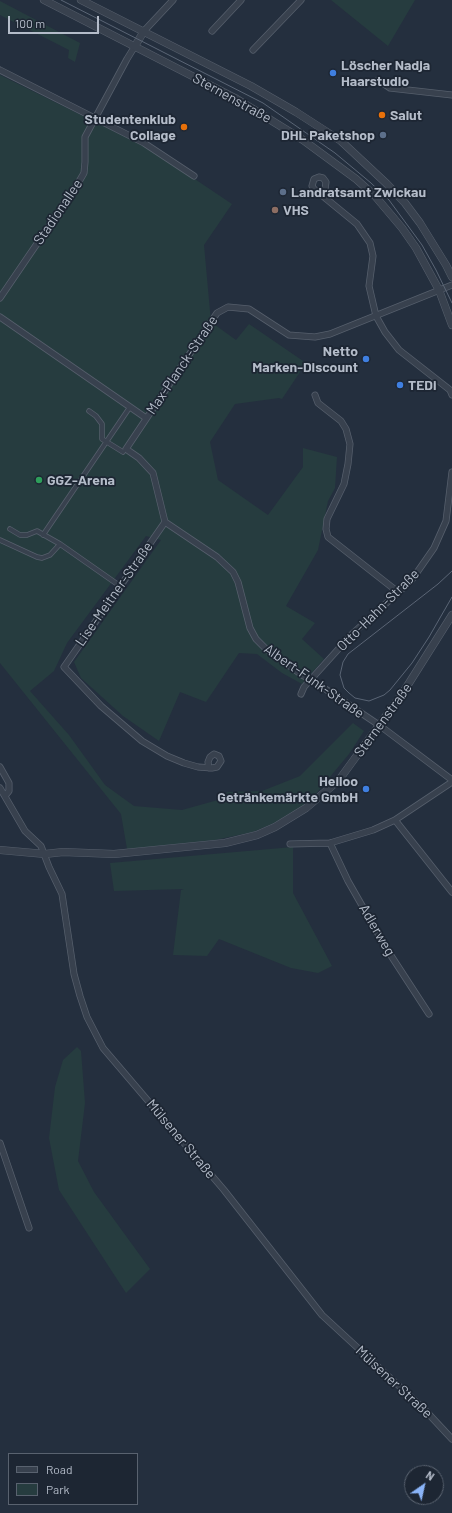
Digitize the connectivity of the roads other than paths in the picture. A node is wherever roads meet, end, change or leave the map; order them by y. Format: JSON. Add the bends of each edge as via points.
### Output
{"nodes":[{"id":1,"x":44,"y":0,"type":"edge"},
{"id":2,"x":81,"y":0,"type":"edge"},
{"id":3,"x":173,"y":0,"type":"edge"},
{"id":4,"x":241,"y":0,"type":"edge"},
{"id":5,"x":301,"y":0,"type":"edge"},
{"id":6,"x":144,"y":31,"type":"junction"},
{"id":7,"x":212,"y":31,"type":"dead end"},
{"id":8,"x":136,"y":46,"type":"junction"},
{"id":9,"x":253,"y":50,"type":"dead end"},
{"id":10,"x":0,"y":70,"type":"edge"},
{"id":11,"x":378,"y":80,"type":"dead end"},
{"id":12,"x":452,"y":94,"type":"edge"},
{"id":13,"x":94,"y":119,"type":"junction"},
{"id":14,"x":194,"y":176,"type":"dead end"},
{"id":15,"x":324,"y":196,"type":"dead end"},
{"id":16,"x":452,"y":277,"type":"edge"},
{"id":17,"x":452,"y":285,"type":"edge"},
{"id":18,"x":439,"y":290,"type":"junction"},
{"id":19,"x":0,"y":298,"type":"edge"},
{"id":20,"x":376,"y":316,"type":"junction"},
{"id":21,"x":0,"y":317,"type":"edge"},
{"id":22,"x":452,"y":325,"type":"edge"},
{"id":23,"x":315,"y":395,"type":"dead end"},
{"id":24,"x":452,"y":395,"type":"edge"},
{"id":25,"x":130,"y":407,"type":"junction"},
{"id":26,"x":89,"y":411,"type":"dead end"},
{"id":27,"x":146,"y":418,"type":"junction"},
{"id":28,"x":106,"y":440,"type":"junction"},
{"id":29,"x":125,"y":451,"type":"junction"},
{"id":30,"x":452,"y":472,"type":"edge"},
{"id":31,"x":165,"y":522,"type":"junction"},
{"id":32,"x":10,"y":529,"type":"dead end"},
{"id":33,"x":43,"y":535,"type":"junction"},
{"id":34,"x":0,"y":540,"type":"edge"},
{"id":35,"x":60,"y":544,"type":"junction"},
{"id":36,"x":120,"y":586,"type":"junction"},
{"id":37,"x":398,"y":592,"type":"junction"},
{"id":38,"x":452,"y":615,"type":"edge"},
{"id":39,"x":312,"y":680,"type":"junction"},
{"id":40,"x":301,"y":694,"type":"dead end"},
{"id":41,"x":379,"y":725,"type":"junction"},
{"id":42,"x":0,"y":767,"type":"edge"},
{"id":43,"x":209,"y":768,"type":"dead end"},
{"id":44,"x":452,"y":781,"type":"edge"},
{"id":45,"x":0,"y":788,"type":"edge"},
{"id":46,"x":5,"y":796,"type":"junction"},
{"id":47,"x":395,"y":820,"type":"junction"},
{"id":48,"x":330,"y":843,"type":"junction"},
{"id":49,"x":290,"y":844,"type":"dead end"},
{"id":50,"x":0,"y":850,"type":"edge"},
{"id":51,"x":45,"y":854,"type":"junction"},
{"id":52,"x":452,"y":892,"type":"edge"},
{"id":53,"x":429,"y":1014,"type":"dead end"},
{"id":54,"x":0,"y":1142,"type":"edge"},
{"id":55,"x":29,"y":1228,"type":"dead end"},
{"id":56,"x":452,"y":1439,"type":"edge"}],
"edges":[{"from":1,"to":8,"type":"street","name":"Sternenstraße"},
{"from":2,"to":6,"type":"street","name":"Sternenstraße"},
{"from":3,"to":6,"type":"street"},
{"from":4,"to":7,"type":"street"},
{"from":5,"to":9,"type":"street"},
{"from":6,"to":8,"type":"street"},
{"from":6,"to":16,"type":"street","name":"Sternenstraße","via":[[278,101],[341,141],[404,203],[420,223]]},
{"from":8,"to":13,"type":"street","name":"Stadionallee"},
{"from":8,"to":18,"type":"street","name":"Sternenstraße","via":[[269,118],[356,179],[375,196],[402,228]]},
{"from":10,"to":13,"type":"street"},
{"from":11,"to":12,"type":"street","via":[[390,88]]},
{"from":13,"to":14,"type":"street","via":[[144,143]]},
{"from":13,"to":19,"type":"street","name":"Stadionallee","via":[[85,137],[84,173]]},
{"from":15,"to":20,"type":"street","via":[[357,224],[370,243],[373,256],[369,286]]},
{"from":17,"to":18,"type":"street","name":"Max-Planck-Straße"},
{"from":18,"to":20,"type":"street","name":"Max-Planck-Straße"},
{"from":18,"to":22,"type":"street","name":"Sternenstraße"},
{"from":20,"to":24,"type":"street","via":[[399,350],[450,390]]},
{"from":20,"to":27,"type":"street","name":"Max-Planck-Straße","via":[[330,334],[315,337],[289,335],[249,309],[228,306],[217,313]]},
{"from":21,"to":25,"type":"street"},
{"from":23,"to":37,"type":"street","via":[[318,403],[341,420],[350,444],[344,484],[327,519],[328,537]]},
{"from":25,"to":27,"type":"street"},
{"from":25,"to":28,"type":"street"},
{"from":26,"to":28,"type":"street","via":[[100,420],[101,437]]},
{"from":27,"to":29,"type":"street","name":"Max-Planck-Straße"},
{"from":28,"to":29,"type":"street"},
{"from":28,"to":33,"type":"street"},
{"from":29,"to":31,"type":"street","via":[[139,458],[153,473]]},
{"from":30,"to":37,"type":"street","name":"Otto-Hahn-Straße","via":[[446,521],[434,548],[411,581]]},
{"from":31,"to":36,"type":"street","name":"Lise-Meitner-Straße"},
{"from":31,"to":39,"type":"street","name":"Albert-Funk-Straße","via":[[217,557],[233,572],[256,640]]},
{"from":32,"to":33,"type":"street","via":[[20,535],[37,531]]},
{"from":33,"to":35,"type":"street"},
{"from":34,"to":35,"type":"street","via":[[37,558],[50,555]]},
{"from":35,"to":36,"type":"street"},
{"from":36,"to":43,"type":"street","name":"Lise-Meitner-Straße","via":[[64,667],[101,706],[142,741],[184,763]]},
{"from":37,"to":39,"type":"street","name":"Otto-Hahn-Straße","via":[[352,634]]},
{"from":38,"to":41,"type":"street","name":"Sternenstraße","via":[[420,668]]},
{"from":39,"to":40,"type":"street","name":"Otto-Hahn-Straße"},
{"from":39,"to":41,"type":"street","name":"Albert-Funk-Straße"},
{"from":41,"to":44,"type":"street","name":"Albert-Funk-Straße"},
{"from":41,"to":51,"type":"street","name":"Sternenstraße","via":[[338,780],[306,808],[258,834],[225,843],[114,854]]},
{"from":42,"to":46,"type":"street","via":[[8,783],[9,791]]},
{"from":44,"to":47,"type":"street"},
{"from":45,"to":46,"type":"street","name":"Mülsener Straße"},
{"from":46,"to":51,"type":"street","name":"Mülsener Straße","via":[[25,831],[41,846]]},
{"from":47,"to":48,"type":"street","via":[[373,830]]},
{"from":47,"to":52,"type":"street"},
{"from":48,"to":49,"type":"street"},
{"from":48,"to":53,"type":"street","name":"Adlerweg","via":[[348,881],[384,944]]},
{"from":50,"to":51,"type":"street","name":"Sternenstraße"},
{"from":51,"to":56,"type":"street","name":"Mülsener Straße","via":[[62,894],[74,974],[80,996],[103,1048],[224,1190],[322,1315],[424,1408]]},
{"from":54,"to":55,"type":"street"}]}
